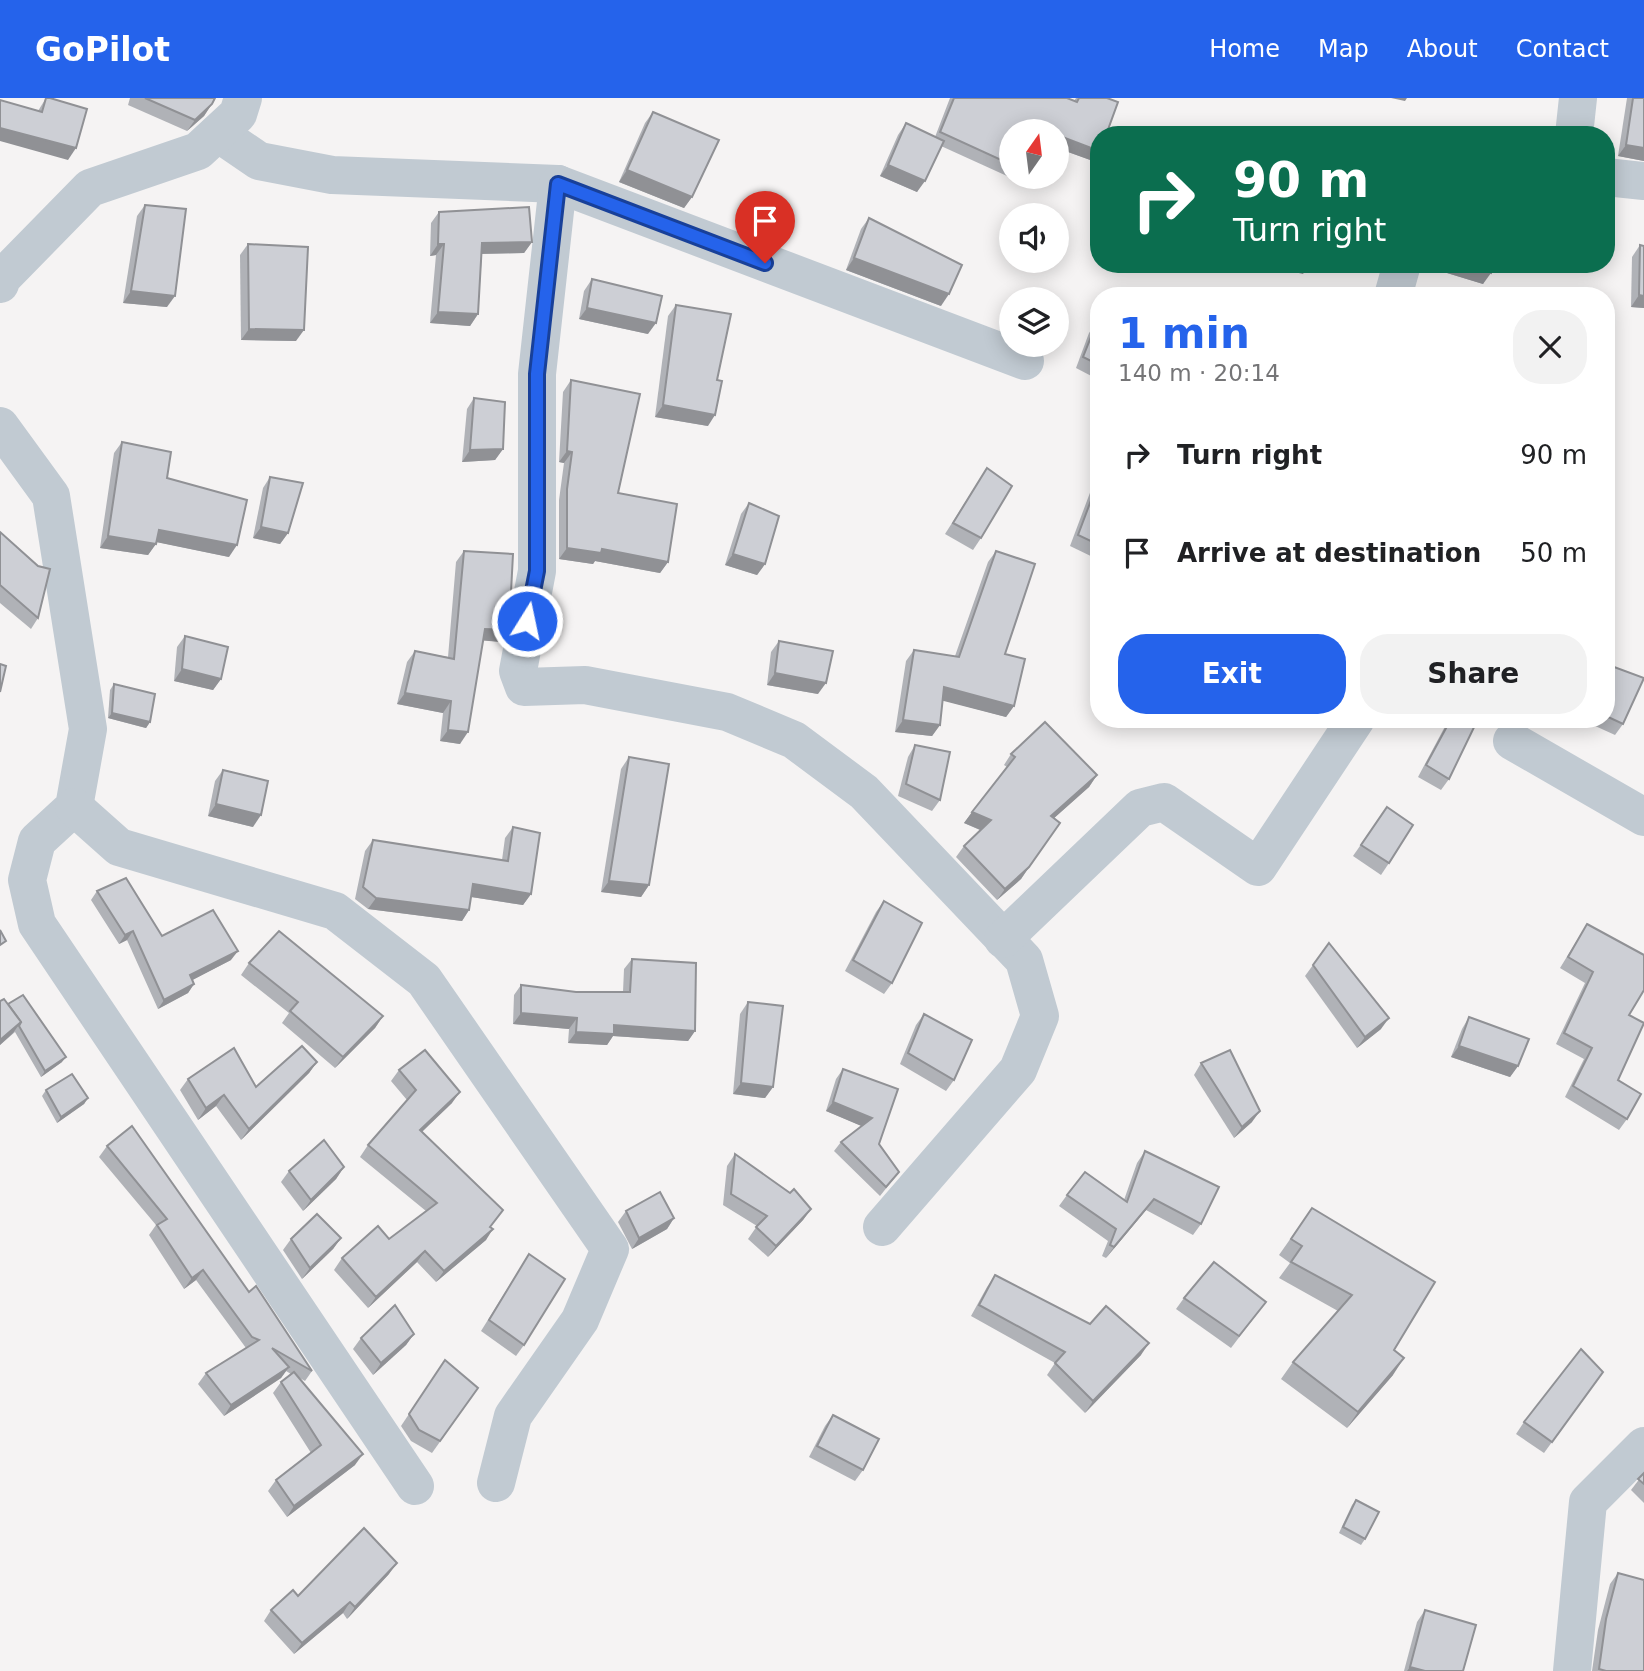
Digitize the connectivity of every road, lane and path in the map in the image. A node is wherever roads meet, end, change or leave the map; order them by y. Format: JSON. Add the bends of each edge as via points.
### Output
{"nodes":[{"id":1,"x":243,"y":98,"type":"edge"},
{"id":2,"x":1578,"y":98,"type":"edge"},
{"id":3,"x":1575,"y":126,"type":"edge"},
{"id":4,"x":218,"y":133,"type":"junction"},
{"id":5,"x":1615,"y":178,"type":"edge"},
{"id":6,"x":1644,"y":181,"type":"edge"},
{"id":7,"x":558,"y":184,"type":"junction"},
{"id":8,"x":0,"y":284,"type":"edge"},
{"id":9,"x":1025,"y":361,"type":"dead end"},
{"id":10,"x":0,"y":426,"type":"edge"},
{"id":11,"x":1350,"y":728,"type":"edge"},
{"id":12,"x":1512,"y":741,"type":"dead end"},
{"id":13,"x":74,"y":807,"type":"junction"},
{"id":14,"x":1644,"y":817,"type":"edge"},
{"id":15,"x":1003,"y":939,"type":"junction"},
{"id":16,"x":882,"y":1227,"type":"dead end"},
{"id":17,"x":1644,"y":1446,"type":"edge"},
{"id":18,"x":496,"y":1483,"type":"dead end"},
{"id":19,"x":415,"y":1486,"type":"dead end"},
{"id":20,"x":1572,"y":1671,"type":"edge"}],
"edges":[{"from":1,"to":4,"type":"street","via":[[238,114]]},
{"from":2,"to":3,"type":"street"},
{"from":4,"to":7,"type":"street","via":[[259,161],[332,175]]},
{"from":4,"to":8,"type":"street","via":[[198,151],[90,188]]},
{"from":5,"to":6,"type":"street"},
{"from":7,"to":9,"type":"street"},
{"from":7,"to":15,"type":"street","via":[[537,374],[537,571],[518,671],[524,687],[585,685],[727,712],[794,740],[864,792]]},
{"from":10,"to":13,"type":"street","via":[[51,496],[88,729]]},
{"from":11,"to":15,"type":"street","via":[[1258,866],[1164,802],[1139,808]]},
{"from":12,"to":14,"type":"street"},
{"from":13,"to":18,"type":"street","via":[[119,847],[335,911],[425,980],[610,1249],[580,1320],[513,1416]]},
{"from":13,"to":19,"type":"street","via":[[37,841],[27,880],[37,924]]},
{"from":15,"to":16,"type":"street","via":[[1024,960],[1040,1016],[1018,1070]]},
{"from":17,"to":20,"type":"street","via":[[1588,1502]]}]}
